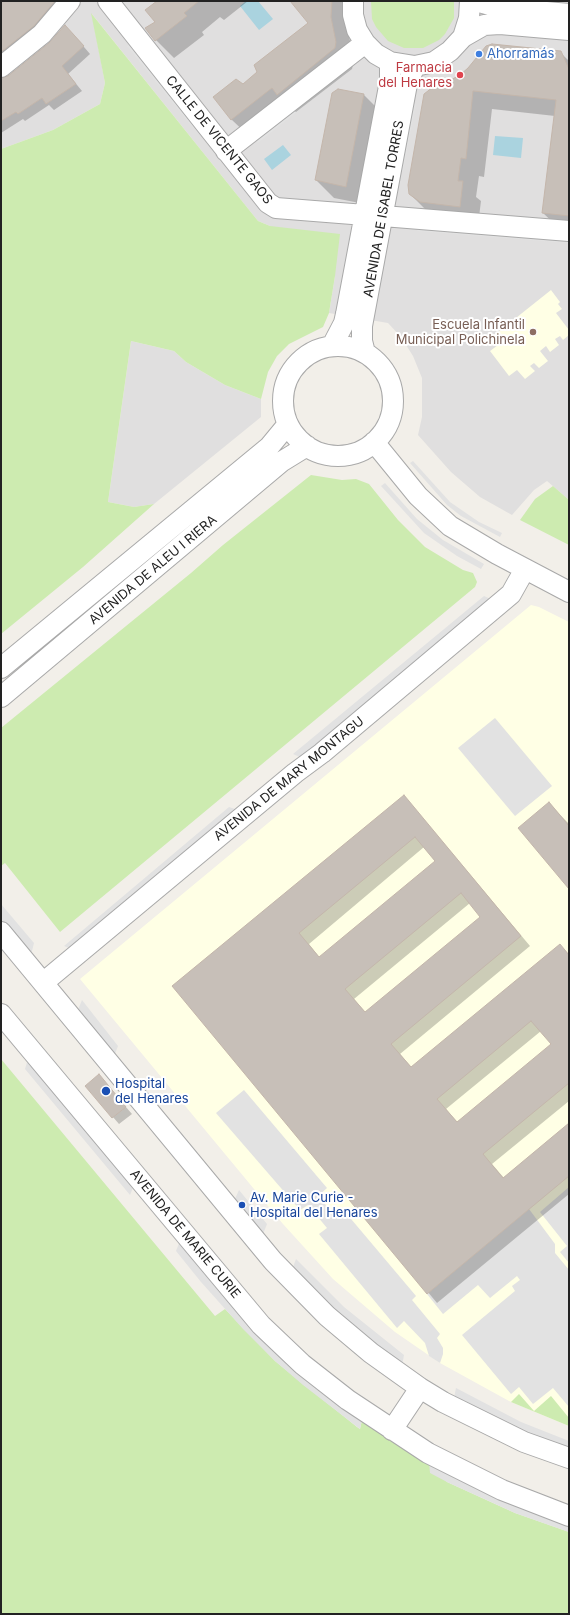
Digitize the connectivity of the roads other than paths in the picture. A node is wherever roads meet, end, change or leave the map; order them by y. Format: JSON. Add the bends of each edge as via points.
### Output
{"nodes":[{"id":1,"x":353,"y":1,"type":"edge"},
{"id":2,"x":470,"y":1,"type":"edge"},
{"id":3,"x":476,"y":1,"type":"edge"},
{"id":4,"x":71,"y":3,"type":"edge"},
{"id":5,"x":116,"y":4,"type":"edge"},
{"id":6,"x":569,"y":14,"type":"edge"},
{"id":7,"x":569,"y":30,"type":"edge"},
{"id":8,"x":463,"y":37,"type":"junction"},
{"id":9,"x":365,"y":43,"type":"junction"},
{"id":10,"x":390,"y":62,"type":"junction"},
{"id":11,"x":415,"y":66,"type":"junction"},
{"id":12,"x":1,"y":67,"type":"edge"},
{"id":13,"x":226,"y":151,"type":"junction"},
{"id":14,"x":374,"y":216,"type":"junction"},
{"id":15,"x":569,"y":231,"type":"edge"},
{"id":16,"x":332,"y":346,"type":"junction"},
{"id":17,"x":365,"y":353,"type":"junction"},
{"id":18,"x":288,"y":424,"type":"junction"},
{"id":19,"x":374,"y":442,"type":"junction"},
{"id":20,"x":307,"y":446,"type":"junction"},
{"id":21,"x":525,"y":569,"type":"junction"},
{"id":22,"x":569,"y":592,"type":"edge"},
{"id":23,"x":1,"y":668,"type":"edge"},
{"id":24,"x":1,"y":697,"type":"edge"},
{"id":25,"x":1,"y":932,"type":"edge"},
{"id":26,"x":44,"y":982,"type":"junction"},
{"id":27,"x":1,"y":1014,"type":"edge"},
{"id":28,"x":420,"y":1388,"type":"junction"},
{"id":29,"x":392,"y":1430,"type":"junction"},
{"id":30,"x":569,"y":1458,"type":"edge"},
{"id":31,"x":569,"y":1516,"type":"edge"}],
"edges":[{"from":1,"to":9,"type":"street","via":[[357,30]]},
{"from":2,"to":8,"type":"street","via":[[470,18]]},
{"from":3,"to":6,"type":"street","via":[[501,8]]},
{"from":4,"to":12,"type":"street","via":[[42,34]]},
{"from":5,"to":13,"type":"street","name":"CALLE DE VICENTE GAOS"},
{"from":7,"to":8,"type":"street","via":[[484,25]]},
{"from":8,"to":11,"type":"street","via":[[450,52],[434,62]]},
{"from":9,"to":10,"type":"street","via":[[376,54]]},
{"from":9,"to":13,"type":"street"},
{"from":10,"to":11,"type":"street"},
{"from":10,"to":14,"type":"street","name":"AVENIDA DE ISABEL TORRES"},
{"from":11,"to":14,"type":"street","name":"AVENIDA DE ISABEL TORRES","via":[[408,84]]},
{"from":13,"to":14,"type":"street","name":"CALLE DE VICENTE GAOS","via":[[268,203],[276,208]]},
{"from":14,"to":15,"type":"street","name":"CALLE DE VICENTE GAOS"},
{"from":14,"to":16,"type":"street","name":"AVENIDA DE ISABEL TORRES","via":[[344,323]]},
{"from":14,"to":17,"type":"street","name":"AVENIDA DE ISABEL TORRES","via":[[362,326]]},
{"from":16,"to":17,"type":"street","via":[[349,347]]},
{"from":16,"to":18,"type":"street","via":[[307,355],[289,375],[283,404]]},
{"from":17,"to":19,"type":"street","via":[[374,359],[387,376],[393,396],[387,426]]},
{"from":18,"to":20,"type":"street"},
{"from":18,"to":23,"type":"street","name":"AVENIDA DE ALEU I RIERA","via":[[269,447]]},
{"from":19,"to":20,"type":"street","via":[[364,449],[341,455],[330,455]]},
{"from":19,"to":21,"type":"street","via":[[418,496],[450,526]]},
{"from":20,"to":24,"type":"street","name":"AVENIDA DE ALEU I RIERA","via":[[281,462]]},
{"from":21,"to":22,"type":"street"},
{"from":21,"to":26,"type":"street","name":"AVENIDA DE MARY MONTAGU","via":[[511,594]]},
{"from":25,"to":26,"type":"street"},
{"from":26,"to":28,"type":"street","via":[[273,1261],[327,1316],[371,1353]]},
{"from":27,"to":29,"type":"street","name":"AVENIDA DE MARIE CURIE","via":[[261,1324],[302,1364]]},
{"from":28,"to":29,"type":"street"},
{"from":28,"to":30,"type":"street","via":[[524,1442]]},
{"from":29,"to":31,"type":"street","name":"AVENIDA DE MARIE CURIE","via":[[466,1473]]}]}
